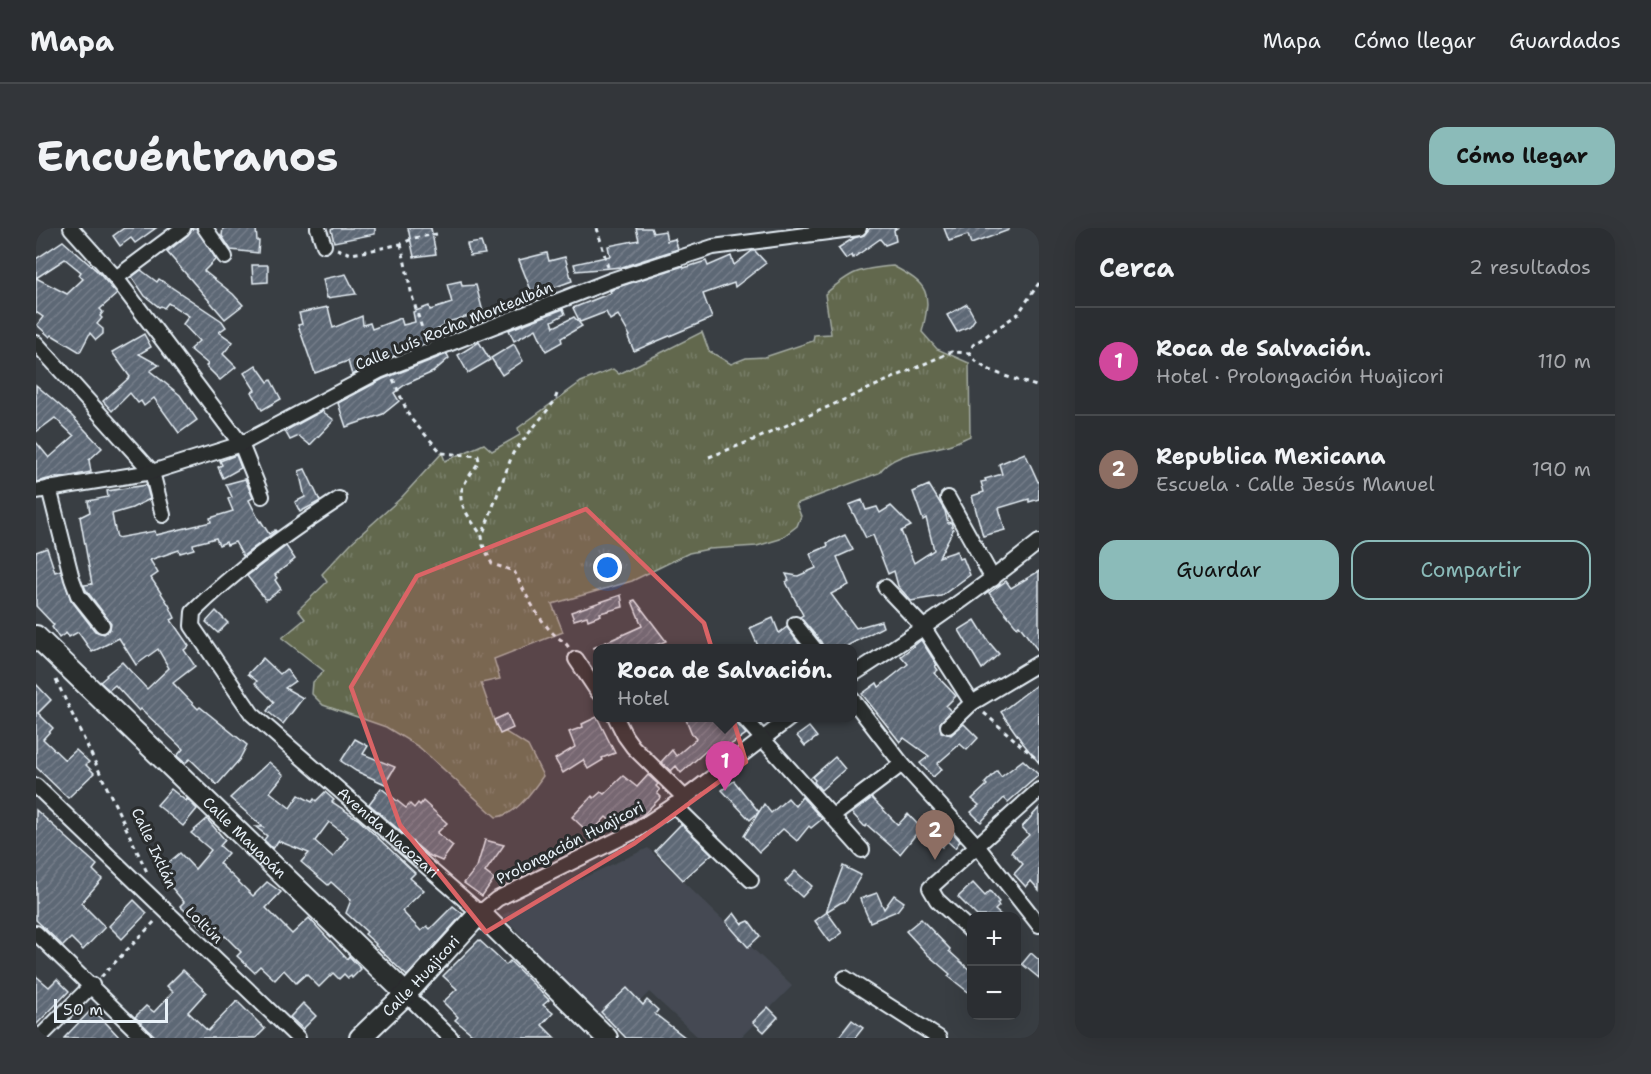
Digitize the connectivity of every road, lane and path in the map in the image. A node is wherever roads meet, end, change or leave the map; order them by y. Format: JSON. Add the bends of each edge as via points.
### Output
{"nodes":[{"id":1,"x":71,"y":228,"type":"edge"},
{"id":2,"x":183,"y":228,"type":"edge"},
{"id":3,"x":205,"y":228,"type":"edge"},
{"id":4,"x":318,"y":228,"type":"edge"},
{"id":5,"x":597,"y":228,"type":"edge"},
{"id":6,"x":859,"y":228,"type":"edge"},
{"id":7,"x":437,"y":234,"type":"dead end"},
{"id":8,"x":401,"y":244,"type":"junction"},
{"id":9,"x":324,"y":245,"type":"joint"},
{"id":10,"x":225,"y":257,"type":"dead end"},
{"id":11,"x":116,"y":278,"type":"junction"},
{"id":12,"x":612,"y":280,"type":"junction"},
{"id":13,"x":1039,"y":283,"type":"edge"},
{"id":14,"x":36,"y":343,"type":"edge"},
{"id":15,"x":430,"y":350,"type":"junction"},
{"id":16,"x":970,"y":353,"type":"junction"},
{"id":17,"x":388,"y":368,"type":"junction"},
{"id":18,"x":1039,"y":387,"type":"edge"},
{"id":19,"x":557,"y":394,"type":"dead end"},
{"id":20,"x":241,"y":444,"type":"junction"},
{"id":21,"x":709,"y":457,"type":"dead end"},
{"id":22,"x":152,"y":472,"type":"junction"},
{"id":23,"x":42,"y":489,"type":"edge"},
{"id":24,"x":262,"y":496,"type":"dead end"},
{"id":25,"x":948,"y":498,"type":"dead end"},
{"id":26,"x":339,"y":500,"type":"dead end"},
{"id":27,"x":162,"y":516,"type":"dead end"},
{"id":28,"x":482,"y":536,"type":"junction"},
{"id":29,"x":1039,"y":542,"type":"edge"},
{"id":30,"x":993,"y":579,"type":"junction"},
{"id":31,"x":885,"y":587,"type":"dead end"},
{"id":32,"x":795,"y":624,"type":"dead end"},
{"id":33,"x":102,"y":625,"type":"dead end"},
{"id":34,"x":924,"y":628,"type":"junction"},
{"id":35,"x":36,"y":636,"type":"edge"},
{"id":36,"x":811,"y":644,"type":"edge"},
{"id":37,"x":576,"y":659,"type":"joint"},
{"id":38,"x":1039,"y":663,"type":"edge"},
{"id":39,"x":857,"y":672,"type":"edge"},
{"id":40,"x":56,"y":680,"type":"dead end"},
{"id":41,"x":593,"y":686,"type":"edge"},
{"id":42,"x":972,"y":703,"type":"junction"},
{"id":43,"x":857,"y":706,"type":"edge"},
{"id":44,"x":618,"y":722,"type":"edge"},
{"id":45,"x":749,"y":722,"type":"edge"},
{"id":46,"x":783,"y":722,"type":"edge"},
{"id":47,"x":948,"y":726,"type":"dead end"},
{"id":48,"x":763,"y":737,"type":"junction"},
{"id":49,"x":1039,"y":761,"type":"edge"},
{"id":50,"x":902,"y":764,"type":"junction"},
{"id":51,"x":36,"y":786,"type":"edge"},
{"id":52,"x":1039,"y":790,"type":"edge"},
{"id":53,"x":680,"y":801,"type":"junction"},
{"id":54,"x":833,"y":816,"type":"junction"},
{"id":55,"x":978,"y":847,"type":"junction"},
{"id":56,"x":862,"y":850,"type":"dead end"},
{"id":57,"x":150,"y":879,"type":"dead end"},
{"id":58,"x":751,"y":880,"type":"dead end"},
{"id":59,"x":165,"y":911,"type":"junction"},
{"id":60,"x":480,"y":913,"type":"junction"},
{"id":61,"x":1039,"y":925,"type":"edge"},
{"id":62,"x":967,"y":927,"type":"edge"},
{"id":63,"x":36,"y":933,"type":"edge"},
{"id":64,"x":844,"y":978,"type":"dead end"},
{"id":65,"x":92,"y":986,"type":"junction"},
{"id":66,"x":406,"y":994,"type":"junction"},
{"id":67,"x":39,"y":1038,"type":"edge"},
{"id":68,"x":144,"y":1038,"type":"edge"},
{"id":69,"x":298,"y":1038,"type":"edge"},
{"id":70,"x":360,"y":1038,"type":"edge"},
{"id":71,"x":451,"y":1038,"type":"edge"},
{"id":72,"x":607,"y":1038,"type":"edge"},
{"id":73,"x":939,"y":1038,"type":"edge"}],
"edges":[{"from":1,"to":11,"type":"street"},
{"from":2,"to":11,"type":"street"},
{"from":3,"to":10,"type":"street"},
{"from":4,"to":9,"type":"street"},
{"from":5,"to":12,"type":"path"},
{"from":6,"to":12,"type":"street","name":"Calle Luís Rocha Montealbán","via":[[713,247]]},
{"from":7,"to":8,"type":"path"},
{"from":8,"to":9,"type":"path","via":[[351,254]]},
{"from":8,"to":15,"type":"path","via":[[420,326]]},
{"from":11,"to":20,"type":"street"},
{"from":12,"to":15,"type":"street","name":"Calle Luís Rocha Montealbán"},
{"from":13,"to":16,"type":"path","via":[[1018,314],[973,345]]},
{"from":14,"to":22,"type":"street"},
{"from":15,"to":17,"type":"street","name":"Calle Luís Rocha Montealbán"},
{"from":16,"to":18,"type":"path","via":[[973,360],[987,369]]},
{"from":16,"to":21,"type":"path","via":[[951,352]]},
{"from":17,"to":20,"type":"street","name":"Calle Luís Rocha Montealbán"},
{"from":17,"to":28,"type":"path","via":[[410,418],[442,453],[478,456],[480,461],[461,492],[461,500]]},
{"from":19,"to":28,"type":"path","via":[[513,453]]},
{"from":20,"to":22,"type":"street","name":"Calle Luís Rocha Montealbán"},
{"from":20,"to":24,"type":"street"},
{"from":22,"to":23,"type":"street","name":"Calle Luís Rocha Montealbán"},
{"from":22,"to":27,"type":"street"},
{"from":23,"to":33,"type":"street","via":[[78,595]]},
{"from":25,"to":30,"type":"street"},
{"from":26,"to":60,"type":"street","name":"Avenida Nacozari","via":[[225,581],[193,612],[192,626],[252,714]]},
{"from":28,"to":37,"type":"path","via":[[492,564],[514,571],[532,605]]},
{"from":29,"to":30,"type":"street"},
{"from":30,"to":34,"type":"street"},
{"from":31,"to":34,"type":"street"},
{"from":32,"to":36,"type":"street"},
{"from":34,"to":39,"type":"street"},
{"from":34,"to":42,"type":"street"},
{"from":35,"to":66,"type":"street","name":"Calle Mayapán"},
{"from":37,"to":41,"type":"street"},
{"from":38,"to":42,"type":"street"},
{"from":40,"to":57,"type":"path","name":"Calle Ixtlán"},
{"from":42,"to":47,"type":"street"},
{"from":42,"to":49,"type":"path"},
{"from":43,"to":50,"type":"street"},
{"from":44,"to":53,"type":"street","via":[[633,747]]},
{"from":45,"to":48,"type":"street"},
{"from":46,"to":48,"type":"street","name":"Prolongación Huajicori"},
{"from":48,"to":53,"type":"street","name":"Prolongación Huajicori"},
{"from":48,"to":54,"type":"street"},
{"from":50,"to":54,"type":"street"},
{"from":50,"to":55,"type":"street"},
{"from":51,"to":59,"type":"street","name":"Loltún"},
{"from":52,"to":55,"type":"street"},
{"from":53,"to":58,"type":"street"},
{"from":53,"to":60,"type":"street","name":"Prolongación Huajicori","via":[[637,830],[497,899]]},
{"from":54,"to":56,"type":"street"},
{"from":55,"to":61,"type":"street"},
{"from":55,"to":62,"type":"street","via":[[930,888],[937,900]]},
{"from":59,"to":65,"type":"path","name":"Calle Ixtlán"},
{"from":59,"to":69,"type":"street","name":"Loltún"},
{"from":60,"to":66,"type":"street","name":"Calle Huajicori"},
{"from":60,"to":72,"type":"street","name":"Avenida Nacozari"},
{"from":63,"to":65,"type":"street"},
{"from":64,"to":73,"type":"street"},
{"from":65,"to":67,"type":"street"},
{"from":65,"to":68,"type":"street"},
{"from":66,"to":70,"type":"street","name":"Calle Huajicori"},
{"from":66,"to":71,"type":"street","name":"Calle Mayapán"}]}
